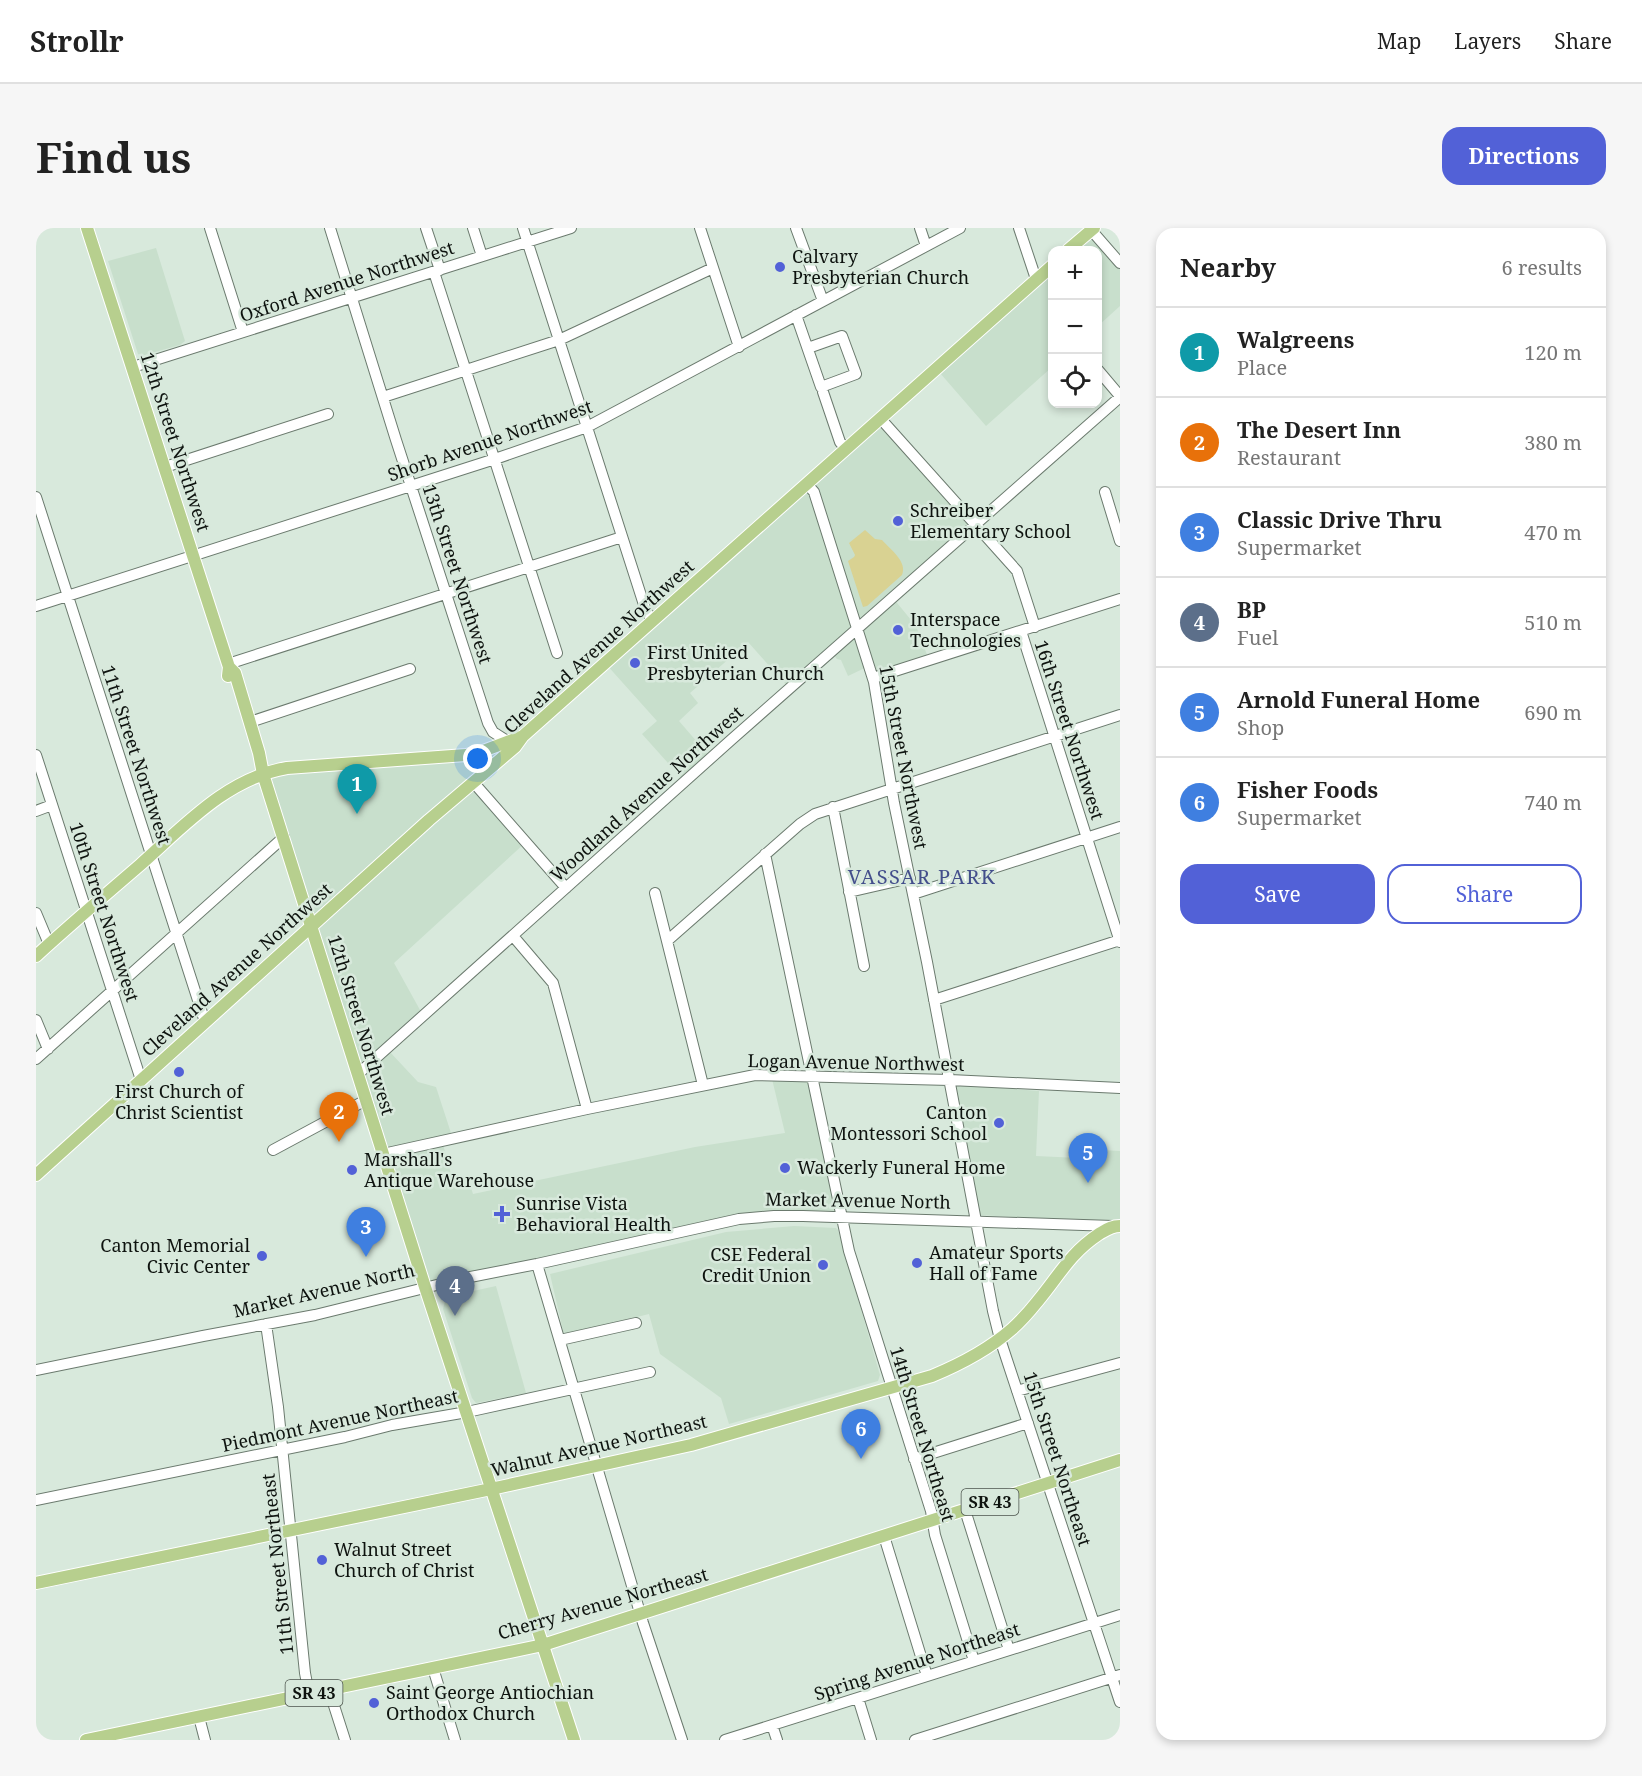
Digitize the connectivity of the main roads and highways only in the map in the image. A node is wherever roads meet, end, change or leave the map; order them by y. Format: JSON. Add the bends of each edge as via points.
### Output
{"nodes":[{"id":1,"x":87,"y":228,"type":"edge"},
{"id":2,"x":1093,"y":229,"type":"edge"},
{"id":3,"x":1073,"y":246,"type":"edge"},
{"id":4,"x":1048,"y":269,"type":"edge"},
{"id":5,"x":228,"y":666,"type":"junction"},
{"id":6,"x":523,"y":736,"type":"junction"},
{"id":7,"x":263,"y":774,"type":"junction"},
{"id":8,"x":311,"y":926,"type":"junction"},
{"id":9,"x":36,"y":956,"type":"edge"},
{"id":10,"x":36,"y":1175,"type":"edge"},
{"id":11,"x":1117,"y":1226,"type":"edge"},
{"id":12,"x":1120,"y":1460,"type":"edge"},
{"id":13,"x":491,"y":1488,"type":"junction"},
{"id":14,"x":36,"y":1582,"type":"edge"},
{"id":15,"x":543,"y":1645,"type":"junction"},
{"id":16,"x":86,"y":1740,"type":"edge"},
{"id":17,"x":573,"y":1740,"type":"edge"}],
"edges":[{"from":1,"to":5,"type":"main road","name":"12th Street Northwest"},
{"from":2,"to":3,"type":"main road"},
{"from":4,"to":6,"type":"main road","name":"Cleveland Avenue Northwest"},
{"from":5,"to":7,"type":"main road","name":"12th Street Northwest","via":[[252,755]]},
{"from":5,"to":7,"type":"main road","name":"12th Street Northwest","via":[[235,672]]},
{"from":6,"to":7,"type":"main road","via":[[483,751],[449,757],[287,768]]},
{"from":6,"to":8,"type":"main road","name":"Cleveland Avenue Northwest"},
{"from":7,"to":8,"type":"main road","name":"12th Street Northwest"},
{"from":7,"to":9,"type":"main road","via":[[228,790],[190,820]]},
{"from":8,"to":10,"type":"main road","name":"Cleveland Avenue Northwest"},
{"from":8,"to":13,"type":"main road","name":"12th Street Northwest"},
{"from":11,"to":13,"type":"main road","name":"Walnut Avenue Northeast","via":[[1073,1255],[1013,1328],[948,1370],[713,1440]]},
{"from":12,"to":15,"type":"main road","name":"Cherry Avenue Northeast","number":"SR 43"},
{"from":13,"to":14,"type":"main road","name":"Walnut Avenue Northeast"},
{"from":13,"to":15,"type":"main road","name":"12th Street Northwest"},
{"from":15,"to":16,"type":"main road","name":"Cherry Avenue Northeast","number":"SR 43"},
{"from":15,"to":17,"type":"main road","name":"12th Street Northwest"}]}
